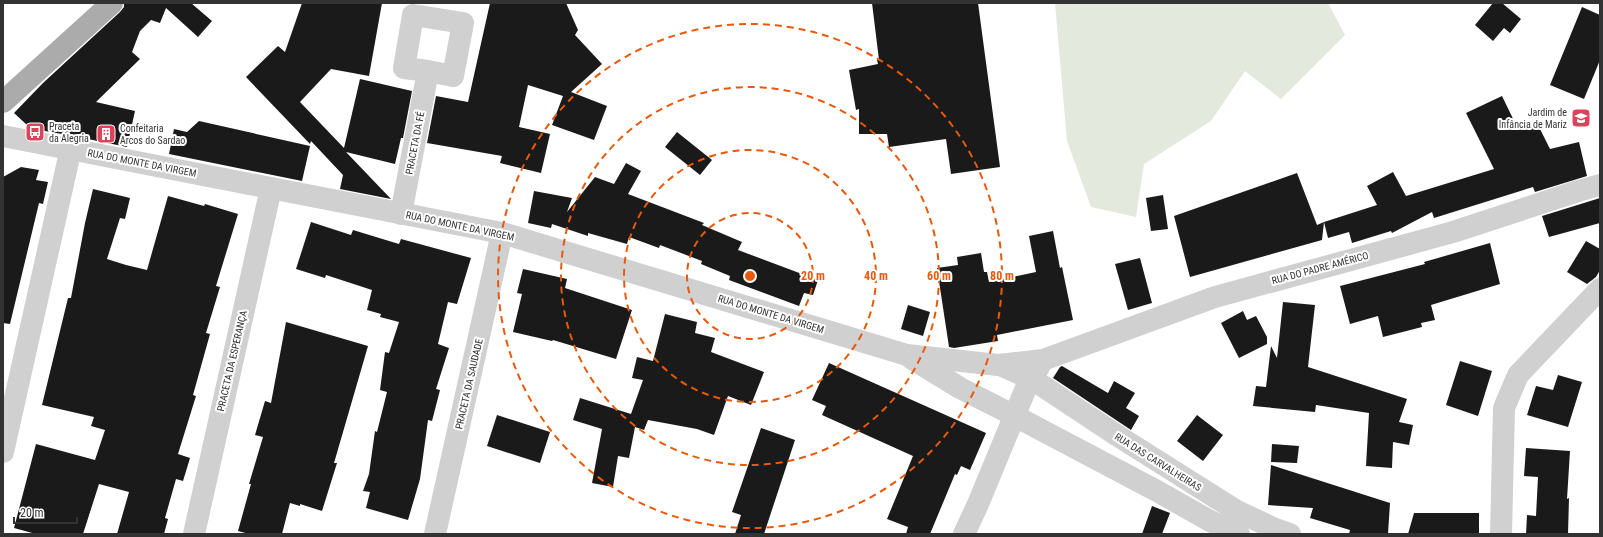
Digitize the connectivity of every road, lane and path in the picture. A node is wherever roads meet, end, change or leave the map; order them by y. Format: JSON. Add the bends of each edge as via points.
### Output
{"nodes":[{"id":1,"x":112,"y":3,"type":"edge"},
{"id":2,"x":428,"y":71,"type":"dead end"},
{"id":3,"x":3,"y":102,"type":"edge"},
{"id":4,"x":3,"y":136,"type":"edge"},
{"id":5,"x":70,"y":148,"type":"junction"},
{"id":6,"x":1600,"y":185,"type":"edge"},
{"id":7,"x":271,"y":188,"type":"junction"},
{"id":8,"x":402,"y":214,"type":"junction"},
{"id":9,"x":502,"y":233,"type":"junction"},
{"id":10,"x":1600,"y":289,"type":"edge"},
{"id":11,"x":907,"y":355,"type":"junction"},
{"id":12,"x":1043,"y":360,"type":"junction"},
{"id":13,"x":998,"y":365,"type":"junction"},
{"id":14,"x":1032,"y":379,"type":"junction"},
{"id":15,"x":1015,"y":416,"type":"junction"},
{"id":16,"x":3,"y":452,"type":"edge"},
{"id":17,"x":194,"y":534,"type":"edge"},
{"id":18,"x":435,"y":534,"type":"edge"},
{"id":19,"x":964,"y":534,"type":"edge"},
{"id":20,"x":1239,"y":534,"type":"edge"},
{"id":21,"x":1290,"y":534,"type":"edge"},
{"id":22,"x":1501,"y":534,"type":"edge"}],
"edges":[{"from":1,"to":3,"type":"main road"},
{"from":2,"to":8,"type":"street","name":"PRACETA DA FÉ"},
{"from":4,"to":5,"type":"street","name":"RUA DO MONTE DA VIRGEM"},
{"from":5,"to":7,"type":"street","name":"RUA DO MONTE DA VIRGEM"},
{"from":5,"to":16,"type":"street"},
{"from":6,"to":12,"type":"street","name":"RUA DO PADRE AMÉRICO","via":[[1453,232],[1215,297]]},
{"from":7,"to":8,"type":"street","name":"RUA DO MONTE DA VIRGEM"},
{"from":7,"to":17,"type":"street","name":"PRACETA DA ESPERANÇA"},
{"from":8,"to":9,"type":"street","name":"RUA DO MONTE DA VIRGEM"},
{"from":9,"to":11,"type":"street","name":"RUA DO MONTE DA VIRGEM"},
{"from":9,"to":18,"type":"street","name":"PRACETA DA SAUDADE"},
{"from":10,"to":22,"type":"street","via":[[1518,375],[1504,408]]},
{"from":11,"to":13,"type":"street"},
{"from":11,"to":15,"type":"street","via":[[960,388]]},
{"from":12,"to":13,"type":"street","name":"RUA DO PADRE AMÉRICO"},
{"from":12,"to":14,"type":"street"},
{"from":13,"to":14,"type":"street","name":"RUA DAS CARVALHEIRAS"},
{"from":14,"to":15,"type":"street"},
{"from":14,"to":21,"type":"street","name":"RUA DAS CARVALHEIRAS","via":[[1237,511]]},
{"from":15,"to":19,"type":"street"},
{"from":15,"to":20,"type":"street","via":[[1210,521]]}]}
